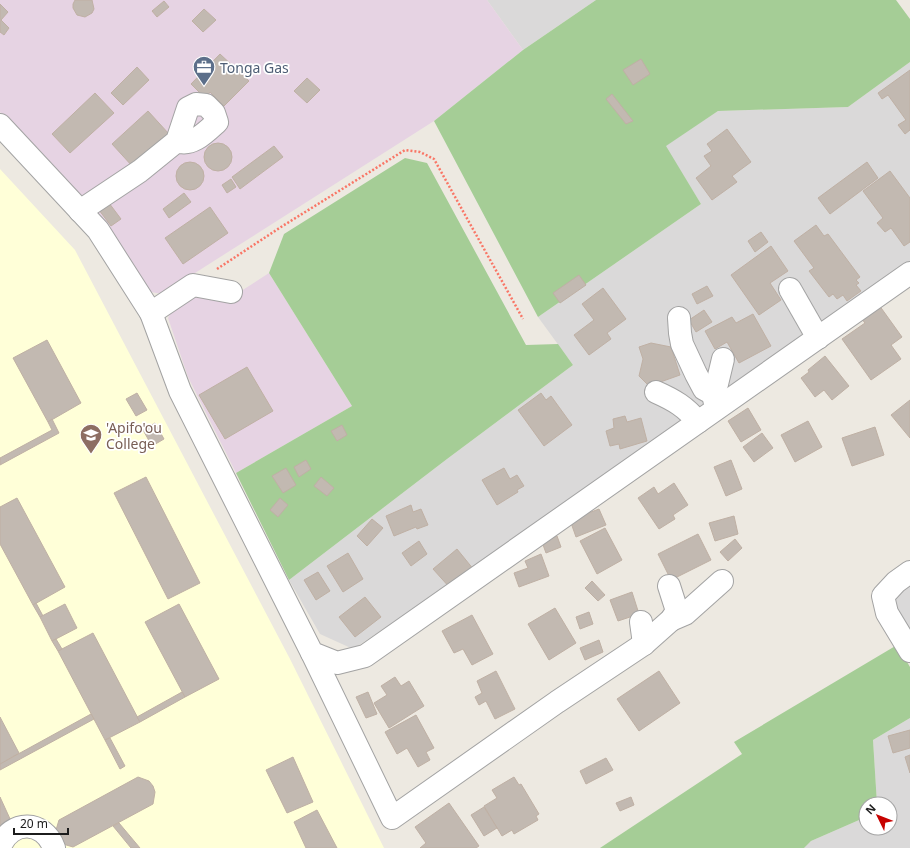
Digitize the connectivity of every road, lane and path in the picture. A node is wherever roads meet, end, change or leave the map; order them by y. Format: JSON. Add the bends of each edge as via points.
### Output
{"nodes":[{"id":1,"x":0,"y":125,"type":"edge"},
{"id":2,"x":176,"y":141,"type":"dead end"},
{"id":3,"x":80,"y":211,"type":"junction"},
{"id":4,"x":910,"y":273,"type":"edge"},
{"id":5,"x":193,"y":285,"type":"junction"},
{"id":6,"x":790,"y":290,"type":"dead end"},
{"id":7,"x":231,"y":292,"type":"dead end"},
{"id":8,"x":151,"y":313,"type":"junction"},
{"id":9,"x":679,"y":318,"type":"dead end"},
{"id":10,"x":524,"y":319,"type":"dead end"},
{"id":11,"x":818,"y":338,"type":"junction"},
{"id":12,"x":723,"y":360,"type":"dead end"},
{"id":13,"x":656,"y":392,"type":"dead end"},
{"id":14,"x":715,"y":402,"type":"junction"},
{"id":15,"x":698,"y":422,"type":"junction"},
{"id":16,"x":910,"y":572,"type":"edge"},
{"id":17,"x":722,"y":582,"type":"dead end"},
{"id":18,"x":669,"y":586,"type":"dead end"},
{"id":19,"x":671,"y":620,"type":"junction"},
{"id":20,"x":641,"y":622,"type":"dead end"},
{"id":21,"x":644,"y":644,"type":"junction"},
{"id":22,"x":910,"y":651,"type":"edge"},
{"id":23,"x":312,"y":653,"type":"junction"},
{"id":24,"x":0,"y":847,"type":"edge"},
{"id":25,"x":54,"y":848,"type":"edge"}],
"edges":[{"from":1,"to":3,"type":"street"},
{"from":2,"to":3,"type":"street","via":[[140,171]]},
{"from":3,"to":8,"type":"street","via":[[98,230]]},
{"from":4,"to":11,"type":"street"},
{"from":5,"to":7,"type":"street"},
{"from":5,"to":8,"type":"street"},
{"from":5,"to":10,"type":"path","via":[[405,150],[420,152],[434,159]]},
{"from":6,"to":11,"type":"street"},
{"from":8,"to":23,"type":"street","via":[[180,391]]},
{"from":9,"to":14,"type":"street","via":[[682,344],[704,389]]},
{"from":11,"to":14,"type":"street"},
{"from":12,"to":14,"type":"street"},
{"from":13,"to":15,"type":"street","via":[[688,411]]},
{"from":14,"to":15,"type":"street"},
{"from":15,"to":23,"type":"street","via":[[365,656],[337,663]]},
{"from":16,"to":22,"type":"street","via":[[883,596],[887,612]]},
{"from":17,"to":19,"type":"street","via":[[684,614]]},
{"from":18,"to":19,"type":"street","via":[[677,611]]},
{"from":19,"to":21,"type":"street"},
{"from":20,"to":21,"type":"street"},
{"from":21,"to":23,"type":"street","via":[[392,818]]},
{"from":24,"to":25,"type":"street","via":[[10,832],[27,826],[44,832]]}]}
